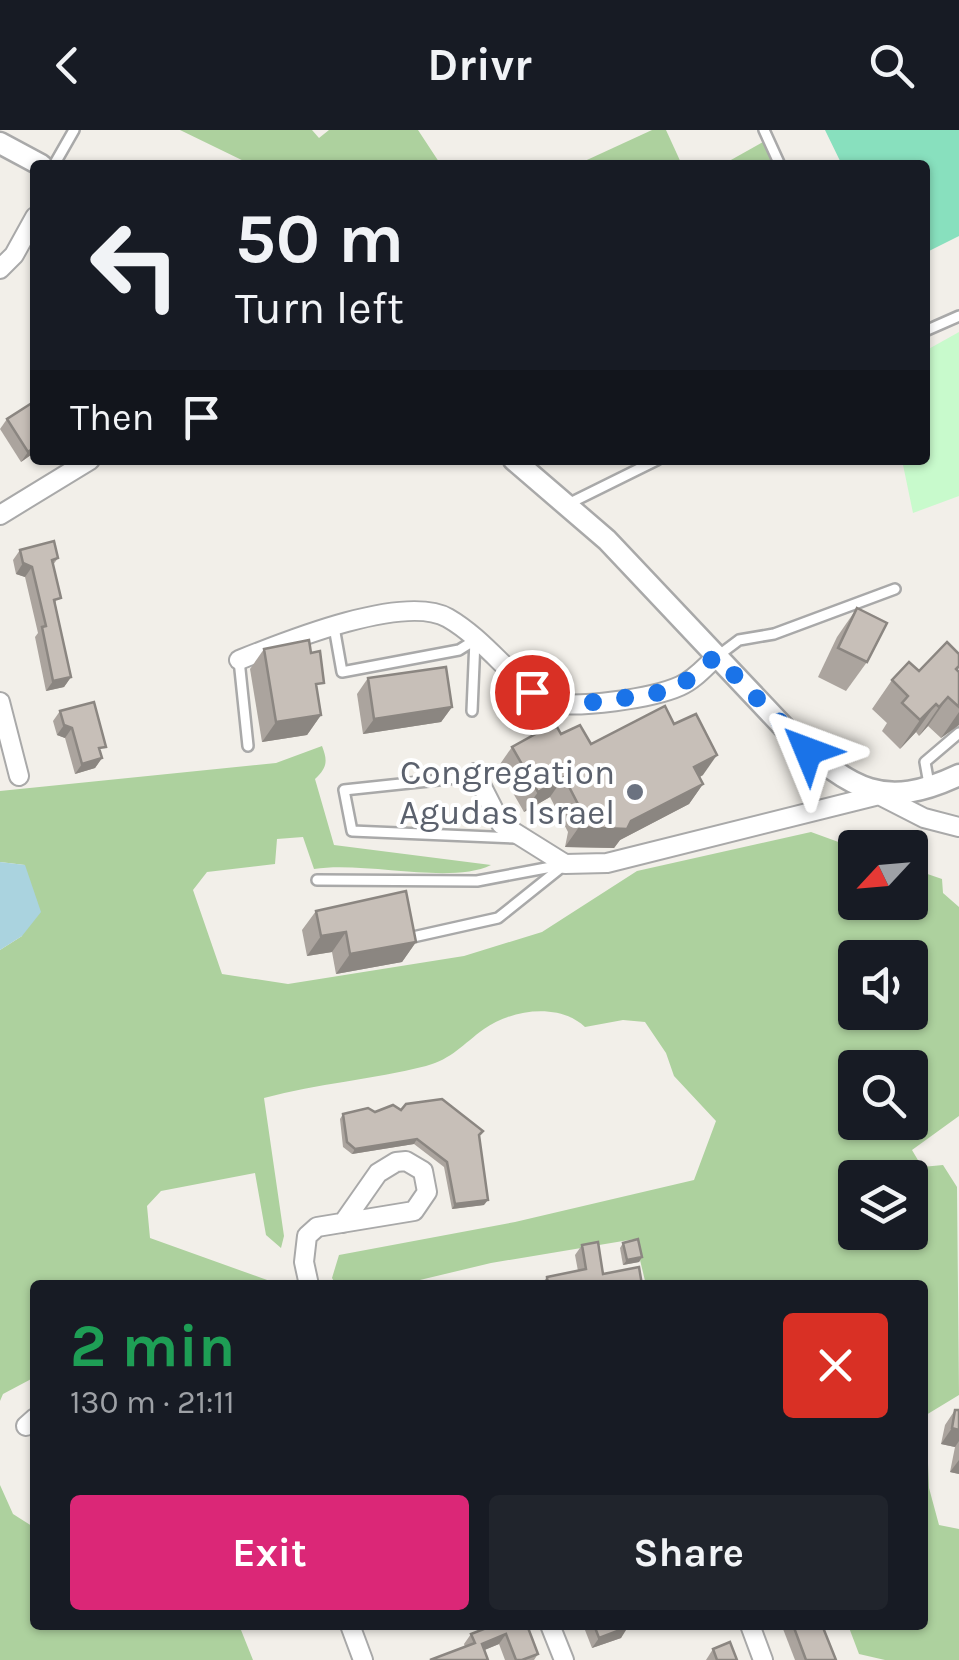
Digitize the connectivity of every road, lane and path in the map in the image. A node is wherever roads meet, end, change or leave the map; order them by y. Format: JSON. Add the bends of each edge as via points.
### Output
{"nodes":[{"id":1,"x":74,"y":130,"type":"edge"},
{"id":2,"x":764,"y":130,"type":"edge"},
{"id":3,"x":0,"y":144,"type":"edge"},
{"id":4,"x":31,"y":160,"type":"edge"},
{"id":5,"x":57,"y":160,"type":"edge"},
{"id":6,"x":778,"y":160,"type":"edge"},
{"id":7,"x":30,"y":225,"type":"edge"},
{"id":8,"x":0,"y":269,"type":"edge"},
{"id":9,"x":959,"y":316,"type":"edge"},
{"id":10,"x":930,"y":329,"type":"edge"},
{"id":11,"x":82,"y":465,"type":"edge"},
{"id":12,"x":520,"y":465,"type":"edge"},
{"id":13,"x":648,"y":465,"type":"edge"},
{"id":14,"x":566,"y":505,"type":"junction"},
{"id":15,"x":0,"y":515,"type":"edge"},
{"id":16,"x":895,"y":590,"type":"dead end"},
{"id":17,"x":333,"y":624,"type":"junction"},
{"id":18,"x":474,"y":640,"type":"junction"},
{"id":19,"x":716,"y":656,"type":"junction"},
{"id":20,"x":239,"y":660,"type":"joint"},
{"id":21,"x":0,"y":702,"type":"edge"},
{"id":22,"x":472,"y":711,"type":"dead end"},
{"id":23,"x":959,"y":734,"type":"edge"},
{"id":24,"x":248,"y":746,"type":"dead end"},
{"id":25,"x":476,"y":774,"type":"joint"},
{"id":26,"x":959,"y":775,"type":"edge"},
{"id":27,"x":18,"y":776,"type":"dead end"},
{"id":28,"x":930,"y":789,"type":"junction"},
{"id":29,"x":880,"y":795,"type":"junction"},
{"id":30,"x":959,"y":827,"type":"edge"},
{"id":31,"x":523,"y":838,"type":"junction"},
{"id":32,"x":565,"y":864,"type":"junction"},
{"id":33,"x":317,"y":880,"type":"dead end"},
{"id":34,"x":402,"y":939,"type":"edge"},
{"id":35,"x":342,"y":1222,"type":"junction"},
{"id":36,"x":308,"y":1280,"type":"edge"},
{"id":37,"x":352,"y":1630,"type":"edge"},
{"id":38,"x":552,"y":1630,"type":"edge"},
{"id":39,"x":752,"y":1630,"type":"edge"},
{"id":40,"x":363,"y":1660,"type":"edge"},
{"id":41,"x":564,"y":1660,"type":"edge"},
{"id":42,"x":763,"y":1660,"type":"edge"}],
"edges":[{"from":1,"to":5,"type":"lane"},
{"from":2,"to":6,"type":"lane"},
{"from":3,"to":4,"type":"street"},
{"from":7,"to":8,"type":"street"},
{"from":9,"to":10,"type":"lane"},
{"from":11,"to":15,"type":"street"},
{"from":12,"to":14,"type":"street"},
{"from":13,"to":14,"type":"lane"},
{"from":14,"to":19,"type":"street"},
{"from":16,"to":19,"type":"lane","via":[[739,640]]},
{"from":17,"to":18,"type":"street","via":[[428,610]]},
{"from":17,"to":18,"type":"lane","via":[[342,672],[459,650]]},
{"from":17,"to":20,"type":"street"},
{"from":18,"to":19,"type":"street","via":[[532,692],[564,706],[680,686]]},
{"from":18,"to":22,"type":"lane"},
{"from":19,"to":29,"type":"street","via":[[824,764]]},
{"from":20,"to":24,"type":"lane"},
{"from":21,"to":27,"type":"street"},
{"from":23,"to":28,"type":"lane","via":[[925,762]]},
{"from":25,"to":31,"type":"street","via":[[501,824]]},
{"from":25,"to":31,"type":"lane","via":[[344,790],[352,830]]},
{"from":26,"to":28,"type":"street"},
{"from":28,"to":29,"type":"street"},
{"from":29,"to":30,"type":"street"},
{"from":29,"to":32,"type":"street","via":[[607,863]]},
{"from":31,"to":32,"type":"street"},
{"from":32,"to":33,"type":"lane","via":[[478,881]]},
{"from":32,"to":34,"type":"lane","via":[[498,918]]},
{"from":35,"to":35,"type":"street","via":[[386,1167],[406,1162],[423,1170],[427,1192],[414,1211]]},
{"from":35,"to":36,"type":"street","via":[[307,1236]]},
{"from":37,"to":40,"type":"street"},
{"from":38,"to":41,"type":"street"},
{"from":39,"to":42,"type":"street"}]}
